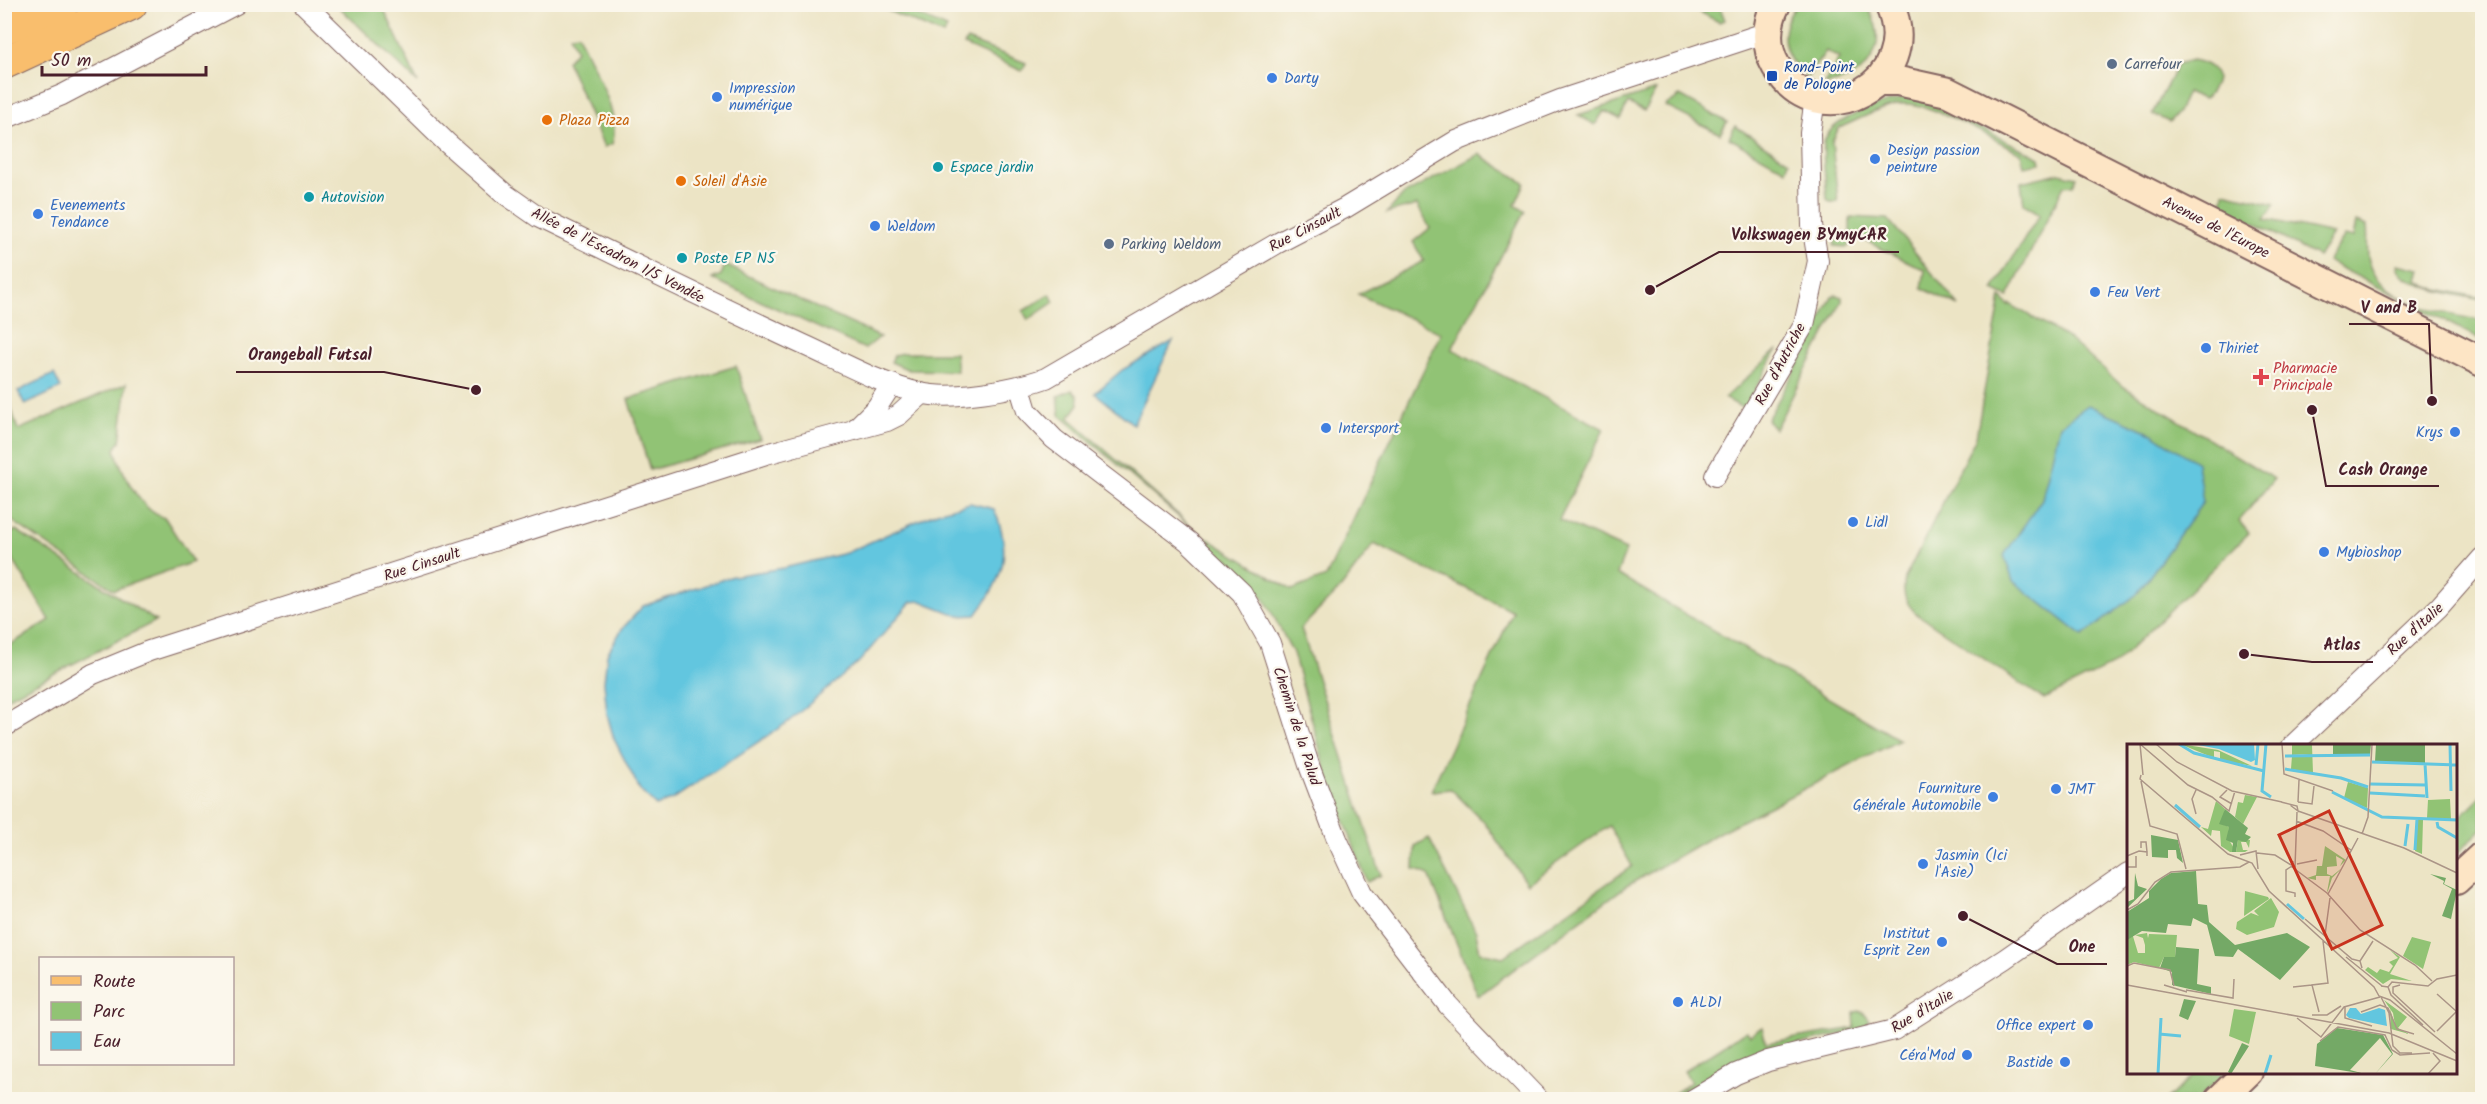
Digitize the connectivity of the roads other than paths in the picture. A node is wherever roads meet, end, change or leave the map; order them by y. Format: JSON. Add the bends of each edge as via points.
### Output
{"nodes":[{"id":1,"x":62,"y":4,"type":"edge"},
{"id":2,"x":131,"y":4,"type":"edge"},
{"id":3,"x":236,"y":4,"type":"edge"},
{"id":4,"x":304,"y":4,"type":"edge"},
{"id":5,"x":1776,"y":4,"type":"edge"},
{"id":6,"x":1889,"y":4,"type":"edge"},
{"id":7,"x":4,"y":28,"type":"edge"},
{"id":8,"x":1768,"y":32,"type":"junction"},
{"id":9,"x":1898,"y":40,"type":"junction"},
{"id":10,"x":4,"y":63,"type":"edge"},
{"id":11,"x":1879,"y":81,"type":"junction"},
{"id":12,"x":1948,"y":92,"type":"junction"},
{"id":13,"x":1815,"y":99,"type":"junction"},
{"id":14,"x":4,"y":119,"type":"edge"},
{"id":15,"x":2482,"y":362,"type":"edge"},
{"id":16,"x":892,"y":384,"type":"junction"},
{"id":17,"x":1020,"y":388,"type":"junction"},
{"id":18,"x":922,"y":394,"type":"junction"},
{"id":19,"x":852,"y":432,"type":"junction"},
{"id":20,"x":1715,"y":476,"type":"dead end"},
{"id":21,"x":2482,"y":558,"type":"edge"},
{"id":22,"x":4,"y":727,"type":"edge"},
{"id":23,"x":2294,"y":744,"type":"edge"},
{"id":24,"x":2482,"y":856,"type":"edge"},
{"id":25,"x":2127,"y":874,"type":"edge"},
{"id":26,"x":2457,"y":879,"type":"edge"},
{"id":27,"x":2246,"y":1074,"type":"edge"},
{"id":28,"x":1539,"y":1100,"type":"edge"},
{"id":29,"x":1692,"y":1100,"type":"edge"},
{"id":30,"x":2219,"y":1100,"type":"edge"}],
"edges":[{"from":1,"to":7,"type":"main road"},
{"from":2,"to":10,"type":"main road"},
{"from":3,"to":14,"type":"street","via":[[62,95]]},
{"from":4,"to":16,"type":"street","name":"Allée de l'Escadron 1/5 Vendée","via":[[446,142],[538,218],[695,295]]},
{"from":5,"to":8,"type":"street"},
{"from":6,"to":9,"type":"street"},
{"from":8,"to":13,"type":"street","via":[[1772,58],[1782,77]]},
{"from":8,"to":17,"type":"street","name":"Rue Cinsault","via":[[1560,100],[1454,142],[1072,364]]},
{"from":9,"to":11,"type":"street","via":[[1891,64]]},
{"from":9,"to":12,"type":"street","name":"Avenue de l'Europe"},
{"from":11,"to":12,"type":"street","name":"Avenue de l'Europe"},
{"from":11,"to":13,"type":"street","via":[[1849,98]]},
{"from":12,"to":15,"type":"street","name":"Avenue de l'Europe"},
{"from":13,"to":20,"type":"street","name":"Rue d'Autriche","via":[[1810,133],[1812,225],[1818,261],[1804,325]]},
{"from":16,"to":18,"type":"street","name":"Allée de l'Escadron 1/5 Vendée"},
{"from":16,"to":19,"type":"street","name":"Rue Cinsault","via":[[878,407]]},
{"from":17,"to":18,"type":"street","name":"Rue Cinsault"},
{"from":17,"to":28,"type":"street","name":"Chemin de la Palud","via":[[1027,411],[1054,439],[1189,542],[1242,593],[1270,642],[1336,839],[1362,893],[1448,1005]]},
{"from":18,"to":19,"type":"street","name":"Rue Cinsault","via":[[900,415]]},
{"from":19,"to":22,"type":"street","name":"Rue Cinsault","via":[[755,458],[159,648],[93,674]]},
{"from":21,"to":23,"type":"street","name":"Rue d'Italie","via":[[2439,607]]},
{"from":24,"to":26,"type":"street"},
{"from":25,"to":29,"type":"street","name":"Rue d'Italie","via":[[2006,959],[1894,1030],[1768,1061],[1736,1074]]},
{"from":27,"to":30,"type":"street"}]}
